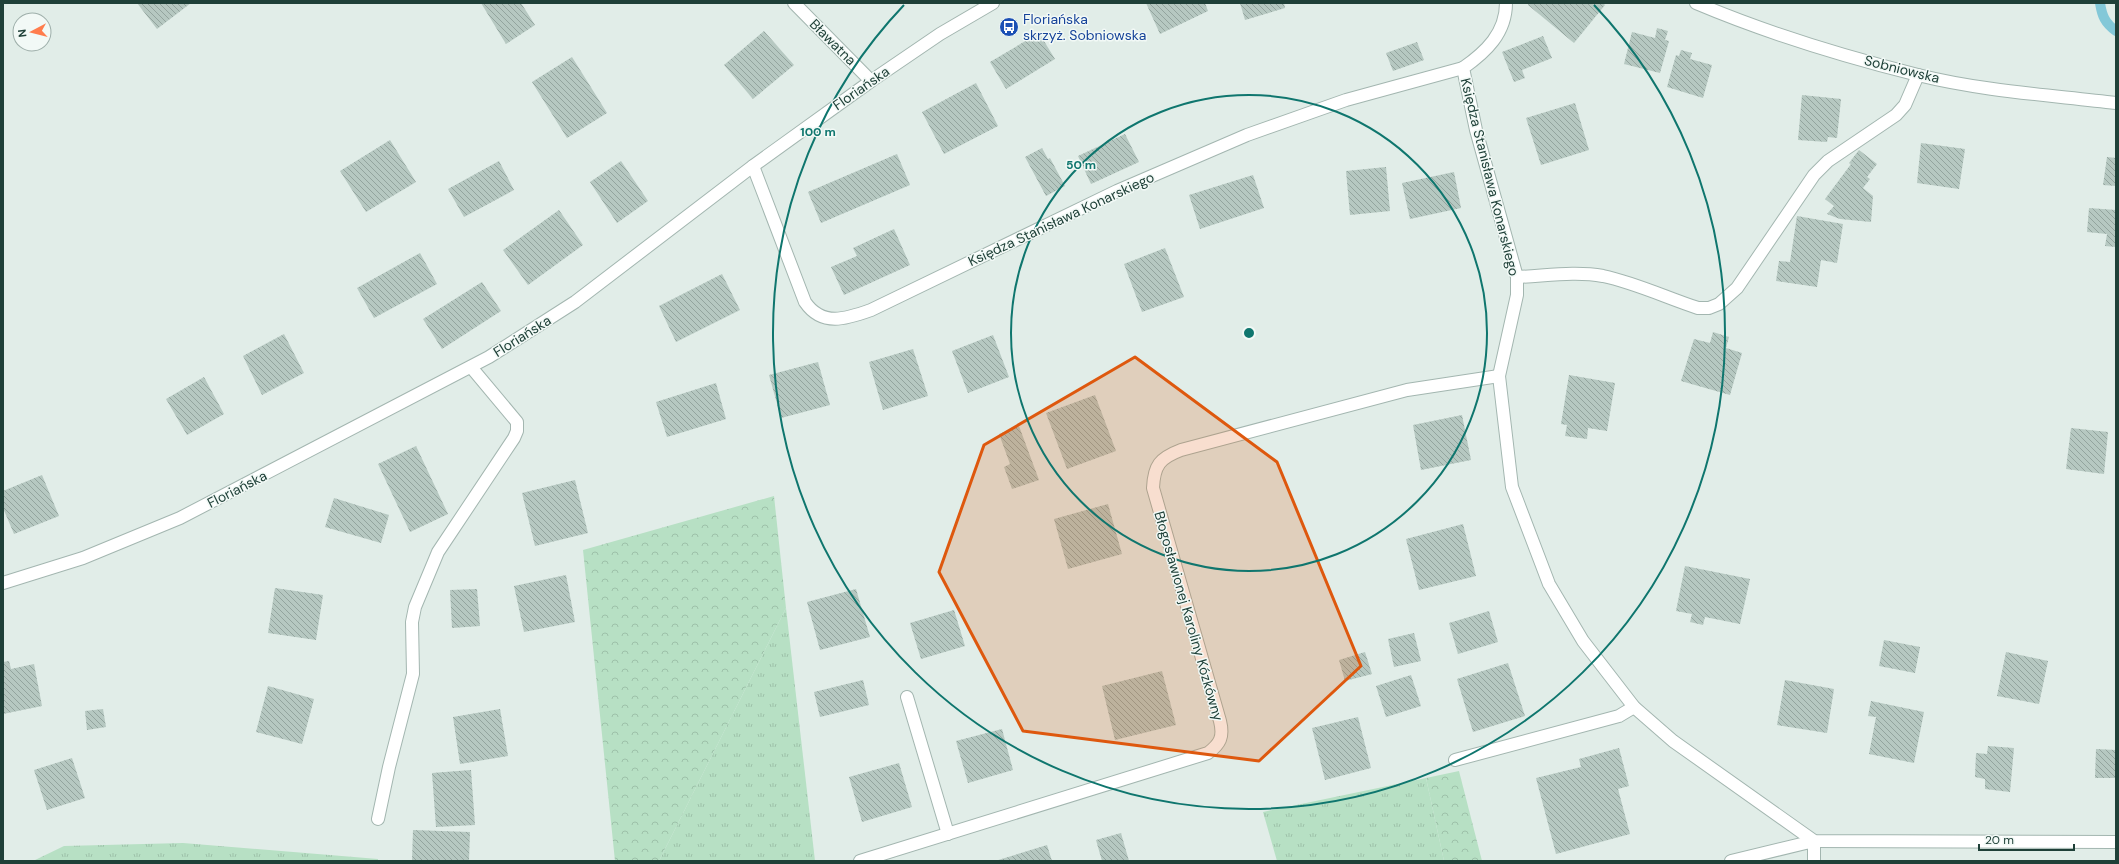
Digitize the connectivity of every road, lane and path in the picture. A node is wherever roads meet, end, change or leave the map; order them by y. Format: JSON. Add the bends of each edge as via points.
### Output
{"nodes":[{"id":1,"x":794,"y":3,"type":"edge"},
{"id":2,"x":993,"y":3,"type":"edge"},
{"id":3,"x":1506,"y":3,"type":"edge"},
{"id":4,"x":1696,"y":3,"type":"edge"},
{"id":5,"x":1463,"y":68,"type":"junction"},
{"id":6,"x":1918,"y":75,"type":"junction"},
{"id":7,"x":871,"y":81,"type":"junction"},
{"id":8,"x":2116,"y":103,"type":"edge"},
{"id":9,"x":753,"y":166,"type":"junction"},
{"id":10,"x":1517,"y":277,"type":"junction"},
{"id":11,"x":471,"y":367,"type":"junction"},
{"id":12,"x":1499,"y":376,"type":"junction"},
{"id":13,"x":3,"y":583,"type":"edge"},
{"id":14,"x":906,"y":697,"type":"dead end"},
{"id":15,"x":1634,"y":707,"type":"junction"},
{"id":16,"x":1455,"y":760,"type":"dead end"},
{"id":17,"x":378,"y":819,"type":"dead end"},
{"id":18,"x":948,"y":834,"type":"junction"},
{"id":19,"x":1814,"y":841,"type":"junction"},
{"id":20,"x":2116,"y":842,"type":"edge"},
{"id":21,"x":860,"y":861,"type":"edge"},
{"id":22,"x":1731,"y":861,"type":"edge"},
{"id":23,"x":1814,"y":861,"type":"edge"}],
"edges":[{"from":1,"to":7,"type":"street","name":"Bławatna"},
{"from":2,"to":7,"type":"street","name":"Floriańska","via":[[940,34]]},
{"from":3,"to":5,"type":"street","name":"Księdza Stanisława Konarskiego","via":[[1501,27],[1493,43]]},
{"from":4,"to":6,"type":"street","name":"Sobniowska","via":[[1767,32]]},
{"from":5,"to":9,"type":"street","name":"Księdza Stanisława Konarskiego","via":[[1346,100],[1247,135],[1117,191],[871,310],[838,320],[817,315],[805,302]]},
{"from":5,"to":10,"type":"street","name":"Księdza Stanisława Konarskiego","via":[[1476,130]]},
{"from":6,"to":8,"type":"street","name":"Sobniowska","via":[[1978,87]]},
{"from":6,"to":10,"type":"street","via":[[1905,105],[1896,115],[1828,161],[1814,175],[1744,278],[1719,304],[1709,308],[1698,308],[1601,276],[1582,274]]},
{"from":7,"to":9,"type":"street","name":"Floriańska"},
{"from":9,"to":11,"type":"street","name":"Floriańska","via":[[575,302]]},
{"from":10,"to":12,"type":"street","name":"Księdza Stanisława Konarskiego","via":[[1517,295]]},
{"from":11,"to":13,"type":"street","name":"Floriańska","via":[[180,518],[83,558]]},
{"from":11,"to":17,"type":"street","via":[[517,422],[517,431],[438,552],[415,607],[412,622],[413,674]]},
{"from":12,"to":15,"type":"street","name":"Księdza Stanisława Konarskiego","via":[[1512,487],[1549,584],[1583,641]]},
{"from":12,"to":18,"type":"street","name":"Błogosławionej Karoliny Kózkówny","via":[[1407,390],[1180,450],[1159,463],[1154,473],[1156,506],[1220,721],[1222,740],[1208,753]]},
{"from":14,"to":18,"type":"street"},
{"from":15,"to":16,"type":"street","via":[[1628,713],[1619,716]]},
{"from":15,"to":19,"type":"street","name":"Księdza Stanisława Konarskiego","via":[[1673,741]]},
{"from":18,"to":21,"type":"street","name":"Błogosławionej Karoliny Kózkówny"},
{"from":19,"to":20,"type":"street"},
{"from":19,"to":22,"type":"street"},
{"from":19,"to":23,"type":"street"}]}
